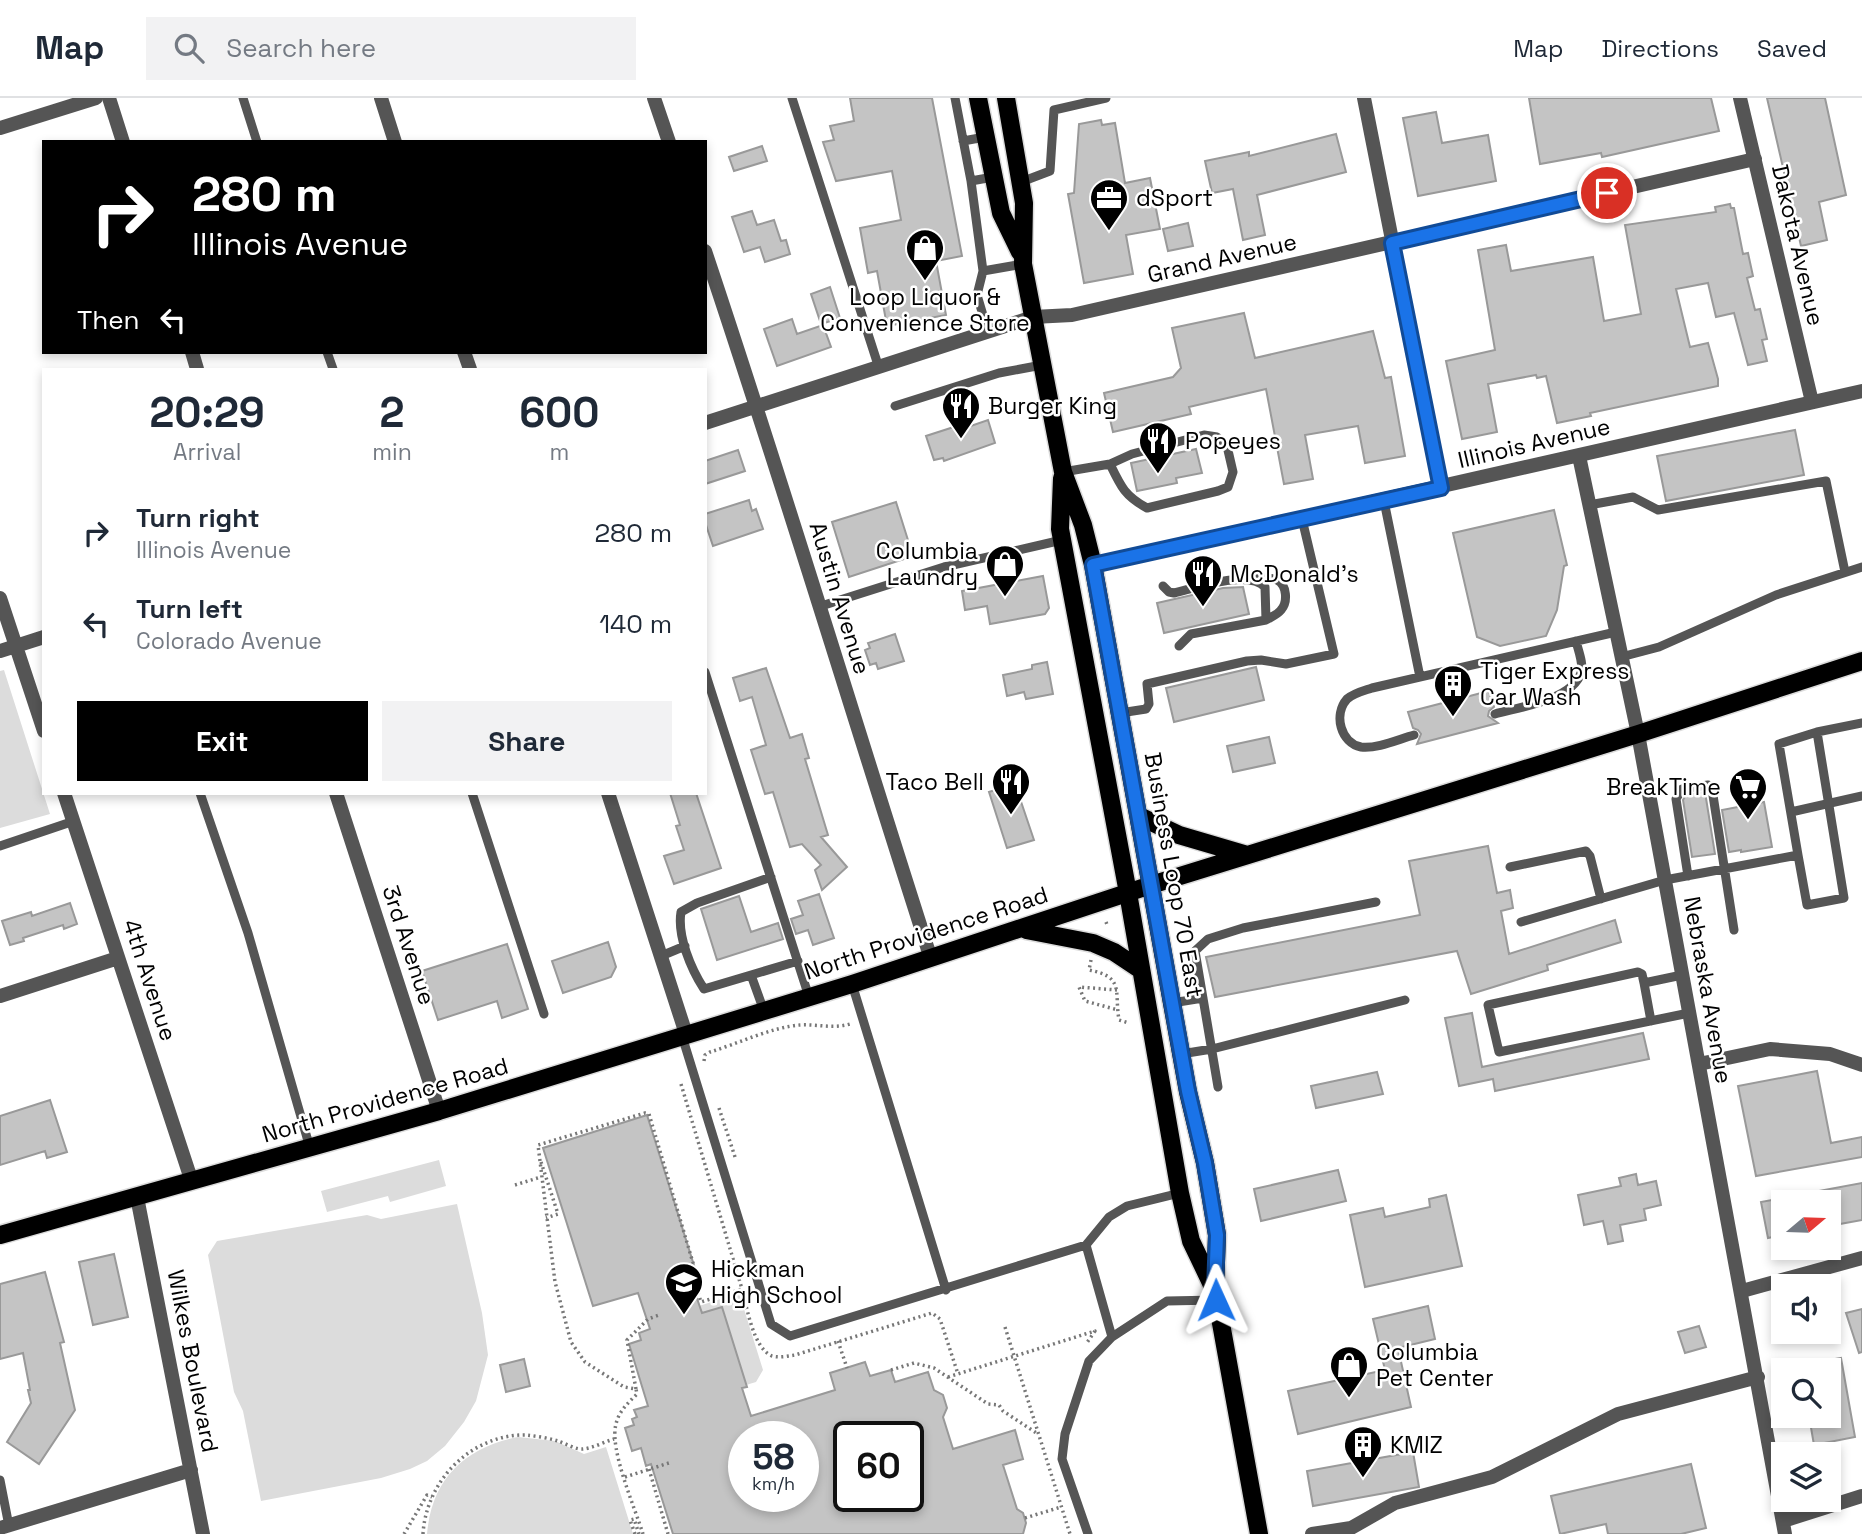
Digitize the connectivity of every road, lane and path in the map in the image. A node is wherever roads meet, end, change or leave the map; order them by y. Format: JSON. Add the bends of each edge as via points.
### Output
{"nodes":[{"id":1,"x":96,"y":98,"type":"edge"},
{"id":2,"x":109,"y":98,"type":"edge"},
{"id":3,"x":243,"y":98,"type":"edge"},
{"id":4,"x":380,"y":98,"type":"edge"},
{"id":5,"x":654,"y":98,"type":"edge"},
{"id":6,"x":792,"y":98,"type":"edge"},
{"id":7,"x":955,"y":98,"type":"edge"},
{"id":8,"x":978,"y":98,"type":"edge"},
{"id":9,"x":1006,"y":98,"type":"edge"},
{"id":10,"x":1106,"y":98,"type":"edge"},
{"id":11,"x":1364,"y":98,"type":"edge"},
{"id":12,"x":1740,"y":98,"type":"edge"},
{"id":13,"x":57,"y":104,"type":"edge"},
{"id":14,"x":0,"y":128,"type":"edge"},
{"id":15,"x":985,"y":137,"type":"junction"},
{"id":16,"x":122,"y":140,"type":"edge"},
{"id":17,"x":256,"y":140,"type":"edge"},
{"id":18,"x":394,"y":140,"type":"edge"},
{"id":19,"x":668,"y":140,"type":"edge"},
{"id":20,"x":963,"y":141,"type":"junction"},
{"id":21,"x":1755,"y":159,"type":"junction"},
{"id":22,"x":993,"y":177,"type":"junction"},
{"id":23,"x":971,"y":181,"type":"junction"},
{"id":24,"x":1021,"y":182,"type":"junction"},
{"id":25,"x":1392,"y":243,"type":"junction"},
{"id":26,"x":707,"y":257,"type":"edge"},
{"id":27,"x":1022,"y":259,"type":"junction"},
{"id":28,"x":983,"y":271,"type":"junction"},
{"id":29,"x":1033,"y":317,"type":"junction"},
{"id":30,"x":988,"y":332,"type":"junction"},
{"id":31,"x":1042,"y":365,"type":"junction"},
{"id":32,"x":878,"y":368,"type":"junction"},
{"id":33,"x":1862,"y":391,"type":"edge"},
{"id":34,"x":1812,"y":402,"type":"junction"},
{"id":35,"x":757,"y":406,"type":"junction"},
{"id":36,"x":895,"y":406,"type":"dead end"},
{"id":37,"x":707,"y":422,"type":"edge"},
{"id":38,"x":1579,"y":456,"type":"junction"},
{"id":39,"x":1110,"y":464,"type":"junction"},
{"id":40,"x":1063,"y":472,"type":"junction"},
{"id":41,"x":1441,"y":488,"type":"junction"},
{"id":42,"x":1384,"y":501,"type":"junction"},
{"id":43,"x":1589,"y":505,"type":"junction"},
{"id":44,"x":1302,"y":519,"type":"junction"},
{"id":45,"x":1062,"y":540,"type":"junction"},
{"id":46,"x":1093,"y":565,"type":"junction"},
{"id":47,"x":1862,"y":567,"type":"edge"},
{"id":48,"x":1845,"y":572,"type":"junction"},
{"id":49,"x":1250,"y":579,"type":"junction"},
{"id":50,"x":1163,"y":586,"type":"dead end"},
{"id":51,"x":0,"y":598,"type":"edge"},
{"id":52,"x":818,"y":607,"type":"junction"},
{"id":53,"x":1266,"y":620,"type":"junction"},
{"id":54,"x":1616,"y":632,"type":"junction"},
{"id":55,"x":42,"y":638,"type":"edge"},
{"id":56,"x":1576,"y":641,"type":"junction"},
{"id":57,"x":16,"y":646,"type":"junction"},
{"id":58,"x":1179,"y":646,"type":"dead end"},
{"id":59,"x":0,"y":651,"type":"edge"},
{"id":60,"x":1621,"y":657,"type":"junction"},
{"id":61,"x":1862,"y":661,"type":"edge"},
{"id":62,"x":1420,"y":677,"type":"junction"},
{"id":63,"x":707,"y":678,"type":"edge"},
{"id":64,"x":1120,"y":713,"type":"junction"},
{"id":65,"x":1495,"y":714,"type":"dead end"},
{"id":66,"x":1862,"y":723,"type":"edge"},
{"id":67,"x":42,"y":725,"type":"edge"},
{"id":68,"x":1817,"y":732,"type":"junction"},
{"id":69,"x":1638,"y":734,"type":"junction"},
{"id":70,"x":1414,"y":735,"type":"dead end"},
{"id":71,"x":65,"y":795,"type":"edge"},
{"id":72,"x":202,"y":795,"type":"edge"},
{"id":73,"x":336,"y":795,"type":"edge"},
{"id":74,"x":473,"y":795,"type":"edge"},
{"id":75,"x":609,"y":795,"type":"edge"},
{"id":76,"x":1862,"y":796,"type":"edge"},
{"id":77,"x":1829,"y":802,"type":"junction"},
{"id":78,"x":1791,"y":812,"type":"junction"},
{"id":79,"x":1139,"y":816,"type":"junction"},
{"id":80,"x":74,"y":821,"type":"junction"},
{"id":81,"x":0,"y":846,"type":"edge"},
{"id":82,"x":1247,"y":855,"type":"junction"},
{"id":83,"x":1798,"y":855,"type":"junction"},
{"id":84,"x":1510,"y":867,"type":"dead end"},
{"id":85,"x":1725,"y":869,"type":"junction"},
{"id":86,"x":1688,"y":876,"type":"junction"},
{"id":87,"x":771,"y":877,"type":"junction"},
{"id":88,"x":1665,"y":880,"type":"junction"},
{"id":89,"x":1151,"y":885,"type":"junction"},
{"id":90,"x":1128,"y":893,"type":"junction"},
{"id":91,"x":1601,"y":899,"type":"junction"},
{"id":92,"x":1376,"y":902,"type":"dead end"},
{"id":93,"x":1521,"y":922,"type":"dead end"},
{"id":94,"x":1022,"y":929,"type":"junction"},
{"id":95,"x":1734,"y":930,"type":"dead end"},
{"id":96,"x":685,"y":946,"type":"junction"},
{"id":97,"x":661,"y":956,"type":"junction"},
{"id":98,"x":118,"y":958,"type":"junction"},
{"id":99,"x":931,"y":958,"type":"junction"},
{"id":100,"x":1091,"y":960,"type":"dead end"},
{"id":101,"x":798,"y":961,"type":"junction"},
{"id":102,"x":1140,"y":970,"type":"junction"},
{"id":103,"x":751,"y":975,"type":"junction"},
{"id":104,"x":1682,"y":975,"type":"junction"},
{"id":105,"x":852,"y":984,"type":"junction"},
{"id":106,"x":1644,"y":984,"type":"junction"},
{"id":107,"x":1116,"y":990,"type":"junction"},
{"id":108,"x":0,"y":996,"type":"edge"},
{"id":109,"x":809,"y":997,"type":"junction"},
{"id":110,"x":1203,"y":998,"type":"junction"},
{"id":111,"x":1405,"y":1000,"type":"dead end"},
{"id":112,"x":1172,"y":1003,"type":"junction"},
{"id":113,"x":1118,"y":1010,"type":"junction"},
{"id":114,"x":764,"y":1011,"type":"junction"},
{"id":115,"x":1689,"y":1013,"type":"junction"},
{"id":116,"x":544,"y":1014,"type":"dead end"},
{"id":117,"x":1651,"y":1021,"type":"junction"},
{"id":118,"x":1129,"y":1023,"type":"dead end"},
{"id":119,"x":850,"y":1024,"type":"dead end"},
{"id":120,"x":684,"y":1035,"type":"junction"},
{"id":121,"x":1212,"y":1049,"type":"junction"},
{"id":122,"x":1181,"y":1054,"type":"junction"},
{"id":123,"x":1699,"y":1064,"type":"junction"},
{"id":124,"x":705,"y":1065,"type":"dead end"},
{"id":125,"x":1862,"y":1065,"type":"edge"},
{"id":126,"x":681,"y":1084,"type":"dead end"},
{"id":127,"x":1218,"y":1087,"type":"dead end"},
{"id":128,"x":719,"y":1105,"type":"dead end"},
{"id":129,"x":439,"y":1111,"type":"junction"},
{"id":130,"x":310,"y":1148,"type":"junction"},
{"id":131,"x":539,"y":1153,"type":"junction"},
{"id":132,"x":737,"y":1164,"type":"dead end"},
{"id":133,"x":541,"y":1177,"type":"junction"},
{"id":134,"x":192,"y":1182,"type":"junction"},
{"id":135,"x":515,"y":1185,"type":"dead end"},
{"id":136,"x":1180,"y":1193,"type":"junction"},
{"id":137,"x":137,"y":1197,"type":"junction"},
{"id":138,"x":563,"y":1212,"type":"dead end"},
{"id":139,"x":558,"y":1214,"type":"junction"},
{"id":140,"x":546,"y":1218,"type":"junction"},
{"id":141,"x":0,"y":1235,"type":"edge"},
{"id":142,"x":1086,"y":1245,"type":"junction"},
{"id":143,"x":1862,"y":1258,"type":"edge"},
{"id":144,"x":696,"y":1273,"type":"dead end"},
{"id":145,"x":742,"y":1289,"type":"dead end"},
{"id":146,"x":946,"y":1290,"type":"junction"},
{"id":147,"x":1742,"y":1291,"type":"junction"},
{"id":148,"x":1216,"y":1295,"type":"junction"},
{"id":149,"x":659,"y":1315,"type":"dead end"},
{"id":150,"x":1006,"y":1327,"type":"dead end"},
{"id":151,"x":790,"y":1336,"type":"junction"},
{"id":152,"x":1112,"y":1336,"type":"junction"},
{"id":153,"x":838,"y":1341,"type":"dead end"},
{"id":154,"x":1080,"y":1354,"type":"dead end"},
{"id":155,"x":795,"y":1355,"type":"dead end"},
{"id":156,"x":1015,"y":1356,"type":"junction"},
{"id":157,"x":847,"y":1368,"type":"dead end"},
{"id":158,"x":891,"y":1370,"type":"dead end"},
{"id":159,"x":947,"y":1377,"type":"junction"},
{"id":160,"x":1758,"y":1377,"type":"junction"},
{"id":161,"x":636,"y":1389,"type":"junction"},
{"id":162,"x":1039,"y":1434,"type":"junction"},
{"id":163,"x":614,"y":1439,"type":"junction"},
{"id":164,"x":1050,"y":1447,"type":"dead end"},
{"id":165,"x":1046,"y":1459,"type":"junction"},
{"id":166,"x":672,"y":1462,"type":"dead end"},
{"id":167,"x":649,"y":1469,"type":"junction"},
{"id":168,"x":191,"y":1470,"type":"junction"},
{"id":169,"x":625,"y":1477,"type":"junction"},
{"id":170,"x":0,"y":1480,"type":"edge"},
{"id":171,"x":1862,"y":1496,"type":"edge"},
{"id":172,"x":432,"y":1497,"type":"junction"},
{"id":173,"x":1061,"y":1507,"type":"junction"},
{"id":174,"x":1025,"y":1518,"type":"dead end"},
{"id":175,"x":4,"y":1527,"type":"edge"},
{"id":176,"x":1784,"y":1527,"type":"edge"},
{"id":177,"x":203,"y":1534,"type":"edge"},
{"id":178,"x":404,"y":1534,"type":"edge"},
{"id":179,"x":423,"y":1534,"type":"edge"},
{"id":180,"x":639,"y":1534,"type":"edge"},
{"id":181,"x":668,"y":1534,"type":"edge"},
{"id":182,"x":1070,"y":1534,"type":"edge"},
{"id":183,"x":1088,"y":1534,"type":"edge"},
{"id":184,"x":1259,"y":1534,"type":"edge"},
{"id":185,"x":1311,"y":1534,"type":"edge"}],
"edges":[{"from":1,"to":13,"type":"street"},
{"from":2,"to":16,"type":"street"},
{"from":3,"to":17,"type":"lane"},
{"from":4,"to":18,"type":"street"},
{"from":5,"to":19,"type":"street"},
{"from":6,"to":32,"type":"lane"},
{"from":7,"to":20,"type":"lane"},
{"from":8,"to":15,"type":"main road","name":"Business Loop 70 East"},
{"from":9,"to":24,"type":"main road","name":"Business Loop 70 East"},
{"from":10,"to":24,"type":"lane","via":[[1054,110],[1050,171]]},
{"from":11,"to":25,"type":"street"},
{"from":12,"to":21,"type":"street","name":"Dakota Avenue"},
{"from":13,"to":14,"type":"street"},
{"from":15,"to":20,"type":"lane"},
{"from":15,"to":22,"type":"main road","name":"Business Loop 70 East"},
{"from":20,"to":23,"type":"lane"},
{"from":21,"to":25,"type":"street","name":"Grand Avenue"},
{"from":21,"to":34,"type":"street","name":"Dakota Avenue"},
{"from":22,"to":23,"type":"lane"},
{"from":22,"to":27,"type":"main road","name":"Business Loop 70 East","via":[[1000,213]]},
{"from":23,"to":28,"type":"lane"},
{"from":24,"to":27,"type":"main road","name":"Business Loop 70 East"},
{"from":25,"to":29,"type":"street","name":"Grand Avenue","via":[[1072,315]]},
{"from":25,"to":41,"type":"street"},
{"from":26,"to":35,"type":"street","name":"Austin Avenue"},
{"from":27,"to":28,"type":"lane"},
{"from":27,"to":29,"type":"main road","name":"Business Loop 70 East"},
{"from":28,"to":30,"type":"lane","via":[[977,295]]},
{"from":29,"to":30,"type":"street","name":"Grand Avenue"},
{"from":29,"to":31,"type":"main road","name":"Business Loop 70 East"},
{"from":30,"to":32,"type":"street","name":"Grand Avenue"},
{"from":31,"to":36,"type":"lane","via":[[999,373]]},
{"from":31,"to":40,"type":"main road","name":"Business Loop 70 East"},
{"from":32,"to":35,"type":"street","name":"Grand Avenue"},
{"from":33,"to":34,"type":"street","name":"Illinois Avenue"},
{"from":34,"to":38,"type":"street","name":"Illinois Avenue"},
{"from":35,"to":37,"type":"street","name":"Grand Avenue"},
{"from":35,"to":52,"type":"street","name":"Austin Avenue"},
{"from":38,"to":41,"type":"street","name":"Illinois Avenue"},
{"from":38,"to":43,"type":"street","name":"Nebraska Avenue"},
{"from":39,"to":39,"type":"lane","via":[[1130,499],[1147,508],[1219,491],[1228,487],[1233,472],[1227,446],[1217,437],[1204,435]]},
{"from":39,"to":40,"type":"lane"},
{"from":40,"to":45,"type":"main road","name":"Business Loop 70 East"},
{"from":40,"to":46,"type":"main road","name":"Business Loop 70 East"},
{"from":41,"to":42,"type":"street","name":"Illinois Avenue"},
{"from":42,"to":44,"type":"street","name":"Illinois Avenue"},
{"from":42,"to":62,"type":"lane"},
{"from":43,"to":48,"type":"lane","via":[[1633,497],[1658,510],[1826,481]]},
{"from":43,"to":54,"type":"street","name":"Nebraska Avenue"},
{"from":44,"to":46,"type":"street","name":"Illinois Avenue"},
{"from":44,"to":64,"type":"lane","via":[[1334,654],[1286,664],[1247,661],[1147,684],[1146,709]]},
{"from":45,"to":52,"type":"lane","via":[[944,567]]},
{"from":45,"to":90,"type":"main road","name":"Business Loop 70 East"},
{"from":46,"to":64,"type":"main road","name":"Business Loop 70 East"},
{"from":47,"to":48,"type":"lane"},
{"from":48,"to":60,"type":"lane","via":[[1776,595],[1659,647]]},
{"from":49,"to":50,"type":"lane","via":[[1174,593]]},
{"from":49,"to":53,"type":"lane","via":[[1265,587]]},
{"from":49,"to":53,"type":"lane","via":[[1274,578],[1282,583],[1284,606]]},
{"from":51,"to":57,"type":"street"},
{"from":52,"to":99,"type":"street","name":"Austin Avenue"},
{"from":53,"to":58,"type":"lane","via":[[1191,634]]},
{"from":54,"to":56,"type":"lane"},
{"from":54,"to":60,"type":"street","name":"Nebraska Avenue"},
{"from":55,"to":57,"type":"street"},
{"from":56,"to":62,"type":"lane"},
{"from":56,"to":65,"type":"lane","via":[[1582,670],[1575,684],[1557,697]]},
{"from":57,"to":59,"type":"street"},
{"from":57,"to":67,"type":"street"},
{"from":60,"to":69,"type":"street","name":"Nebraska Avenue"},
{"from":61,"to":69,"type":"main road","name":"North Providence Road"},
{"from":62,"to":70,"type":"lane","via":[[1355,693],[1340,713],[1345,737],[1365,748]]},
{"from":63,"to":87,"type":"lane"},
{"from":64,"to":79,"type":"main road","name":"Business Loop 70 East"},
{"from":66,"to":68,"type":"lane"},
{"from":68,"to":77,"type":"lane"},
{"from":68,"to":78,"type":"lane","via":[[1779,744]]},
{"from":69,"to":82,"type":"main road","name":"North Providence Road"},
{"from":69,"to":88,"type":"street","name":"Nebraska Avenue"},
{"from":71,"to":80,"type":"street","name":"4th Avenue"},
{"from":72,"to":130,"type":"lane","via":[[248,933]]},
{"from":73,"to":129,"type":"street","name":"3rd Avenue"},
{"from":74,"to":116,"type":"lane"},
{"from":75,"to":97,"type":"street"},
{"from":76,"to":77,"type":"lane"},
{"from":77,"to":78,"type":"lane"},
{"from":77,"to":83,"type":"lane","via":[[1844,898],[1807,905]]},
{"from":78,"to":83,"type":"lane"},
{"from":79,"to":82,"type":"main road","via":[[1179,835]]},
{"from":79,"to":89,"type":"main road","name":"Business Loop 70 East"},
{"from":80,"to":81,"type":"lane"},
{"from":80,"to":98,"type":"street","name":"4th Avenue"},
{"from":82,"to":89,"type":"main road","name":"North Providence Road"},
{"from":83,"to":85,"type":"lane"},
{"from":84,"to":91,"type":"lane","via":[[1586,850]]},
{"from":85,"to":86,"type":"lane"},
{"from":85,"to":86,"type":"lane","via":[[1713,789],[1708,785],[1682,789],[1676,799]]},
{"from":85,"to":95,"type":"lane"},
{"from":86,"to":88,"type":"lane"},
{"from":87,"to":96,"type":"lane","via":[[681,912]]},
{"from":87,"to":101,"type":"lane"},
{"from":88,"to":91,"type":"lane"},
{"from":88,"to":104,"type":"street","name":"Nebraska Avenue"},
{"from":89,"to":90,"type":"main road","name":"North Providence Road"},
{"from":89,"to":112,"type":"main road","name":"Business Loop 70 East"},
{"from":90,"to":94,"type":"main road","name":"North Providence Road"},
{"from":90,"to":102,"type":"main road","name":"Business Loop 70 East"},
{"from":91,"to":93,"type":"lane"},
{"from":92,"to":110,"type":"lane","via":[[1208,939],[1195,951]]},
{"from":94,"to":99,"type":"main road","name":"North Providence Road"},
{"from":94,"to":102,"type":"main road","via":[[1093,943]]},
{"from":96,"to":97,"type":"lane"},
{"from":96,"to":103,"type":"lane","via":[[704,989]]},
{"from":97,"to":120,"type":"street"},
{"from":98,"to":108,"type":"street"},
{"from":98,"to":134,"type":"street","name":"4th Avenue"},
{"from":99,"to":105,"type":"main road","name":"North Providence Road"},
{"from":100,"to":107,"type":"path","via":[[1089,970],[1112,978]]},
{"from":101,"to":103,"type":"lane"},
{"from":101,"to":109,"type":"lane"},
{"from":102,"to":136,"type":"main road","name":"Business Loop 70 East"},
{"from":103,"to":114,"type":"lane"},
{"from":104,"to":106,"type":"lane"},
{"from":104,"to":115,"type":"street","name":"Nebraska Avenue"},
{"from":105,"to":109,"type":"main road","name":"North Providence Road"},
{"from":105,"to":146,"type":"lane"},
{"from":106,"to":117,"type":"lane"},
{"from":106,"to":117,"type":"lane","via":[[1638,972],[1488,1005],[1499,1052]]},
{"from":107,"to":113,"type":"path"},
{"from":107,"to":113,"type":"path","via":[[1079,987],[1085,1001]]},
{"from":109,"to":114,"type":"main road","name":"North Providence Road"},
{"from":110,"to":112,"type":"lane"},
{"from":110,"to":121,"type":"lane"},
{"from":111,"to":121,"type":"lane"},
{"from":112,"to":122,"type":"main road","name":"Business Loop 70 East"},
{"from":113,"to":118,"type":"path","via":[[1119,1020]]},
{"from":114,"to":120,"type":"main road","name":"North Providence Road"},
{"from":115,"to":117,"type":"lane"},
{"from":115,"to":123,"type":"street","name":"Nebraska Avenue"},
{"from":119,"to":124,"type":"path","via":[[783,1029],[710,1052],[705,1055]]},
{"from":120,"to":129,"type":"main road","name":"North Providence Road"},
{"from":120,"to":151,"type":"lane","via":[[771,1324]]},
{"from":121,"to":122,"type":"lane"},
{"from":121,"to":127,"type":"lane"},
{"from":122,"to":148,"type":"main road","name":"Business Loop 70 East","via":[[1217,1235]]},
{"from":123,"to":125,"type":"street","via":[[1770,1049],[1830,1054]]},
{"from":123,"to":147,"type":"street","name":"Nebraska Avenue"},
{"from":126,"to":145,"type":"path"},
{"from":128,"to":132,"type":"path"},
{"from":129,"to":130,"type":"main road","name":"North Providence Road"},
{"from":130,"to":134,"type":"main road","name":"North Providence Road"},
{"from":131,"to":133,"type":"path"},
{"from":131,"to":139,"type":"path"},
{"from":131,"to":144,"type":"path","via":[[538,1145],[649,1114]]},
{"from":133,"to":135,"type":"path"},
{"from":133,"to":140,"type":"path"},
{"from":134,"to":137,"type":"main road","name":"North Providence Road"},
{"from":136,"to":142,"type":"lane","via":[[1126,1206],[1109,1217]]},
{"from":136,"to":148,"type":"main road","name":"Business Loop 70 East","via":[[1191,1241]]},
{"from":137,"to":141,"type":"main road","name":"North Providence Road"},
{"from":137,"to":168,"type":"street","name":"Wilkes Boulevard"},
{"from":138,"to":139,"type":"path"},
{"from":139,"to":140,"type":"path"},
{"from":140,"to":161,"type":"path","via":[[570,1342],[585,1362],[624,1387]]},
{"from":142,"to":146,"type":"lane"},
{"from":142,"to":152,"type":"lane"},
{"from":143,"to":147,"type":"street"},
{"from":146,"to":151,"type":"lane"},
{"from":147,"to":160,"type":"street","name":"Nebraska Avenue"},
{"from":148,"to":152,"type":"lane","via":[[1167,1301]]},
{"from":148,"to":184,"type":"main road","name":"Business Loop 70 East"},
{"from":149,"to":161,"type":"path","via":[[627,1340]]},
{"from":150,"to":156,"type":"path"},
{"from":151,"to":155,"type":"path"},
{"from":152,"to":183,"type":"lane","via":[[1089,1361],[1065,1434],[1062,1459]]},
{"from":153,"to":157,"type":"path"},
{"from":154,"to":156,"type":"path","via":[[1095,1331]]},
{"from":156,"to":159,"type":"path"},
{"from":156,"to":162,"type":"path"},
{"from":158,"to":159,"type":"path","via":[[915,1363]]},
{"from":159,"to":162,"type":"path","via":[[988,1404],[999,1405]]},
{"from":160,"to":176,"type":"street","name":"Nebraska Avenue"},
{"from":160,"to":185,"type":"street","via":[[1618,1414],[1492,1476],[1395,1503],[1351,1528]]},
{"from":161,"to":163,"type":"path","via":[[638,1394],[622,1409]]},
{"from":162,"to":165,"type":"path"},
{"from":163,"to":169,"type":"path"},
{"from":163,"to":172,"type":"path","via":[[580,1450],[533,1436],[499,1439],[460,1460]]},
{"from":164,"to":165,"type":"path"},
{"from":165,"to":173,"type":"path"},
{"from":166,"to":167,"type":"path"},
{"from":167,"to":169,"type":"path"},
{"from":167,"to":181,"type":"path"},
{"from":168,"to":175,"type":"street"},
{"from":168,"to":177,"type":"street","name":"Wilkes Boulevard"},
{"from":169,"to":180,"type":"path"},
{"from":170,"to":175,"type":"lane"},
{"from":171,"to":176,"type":"street"},
{"from":172,"to":178,"type":"path","via":[[427,1495]]},
{"from":172,"to":179,"type":"path"},
{"from":173,"to":174,"type":"path"},
{"from":173,"to":182,"type":"path"}]}
